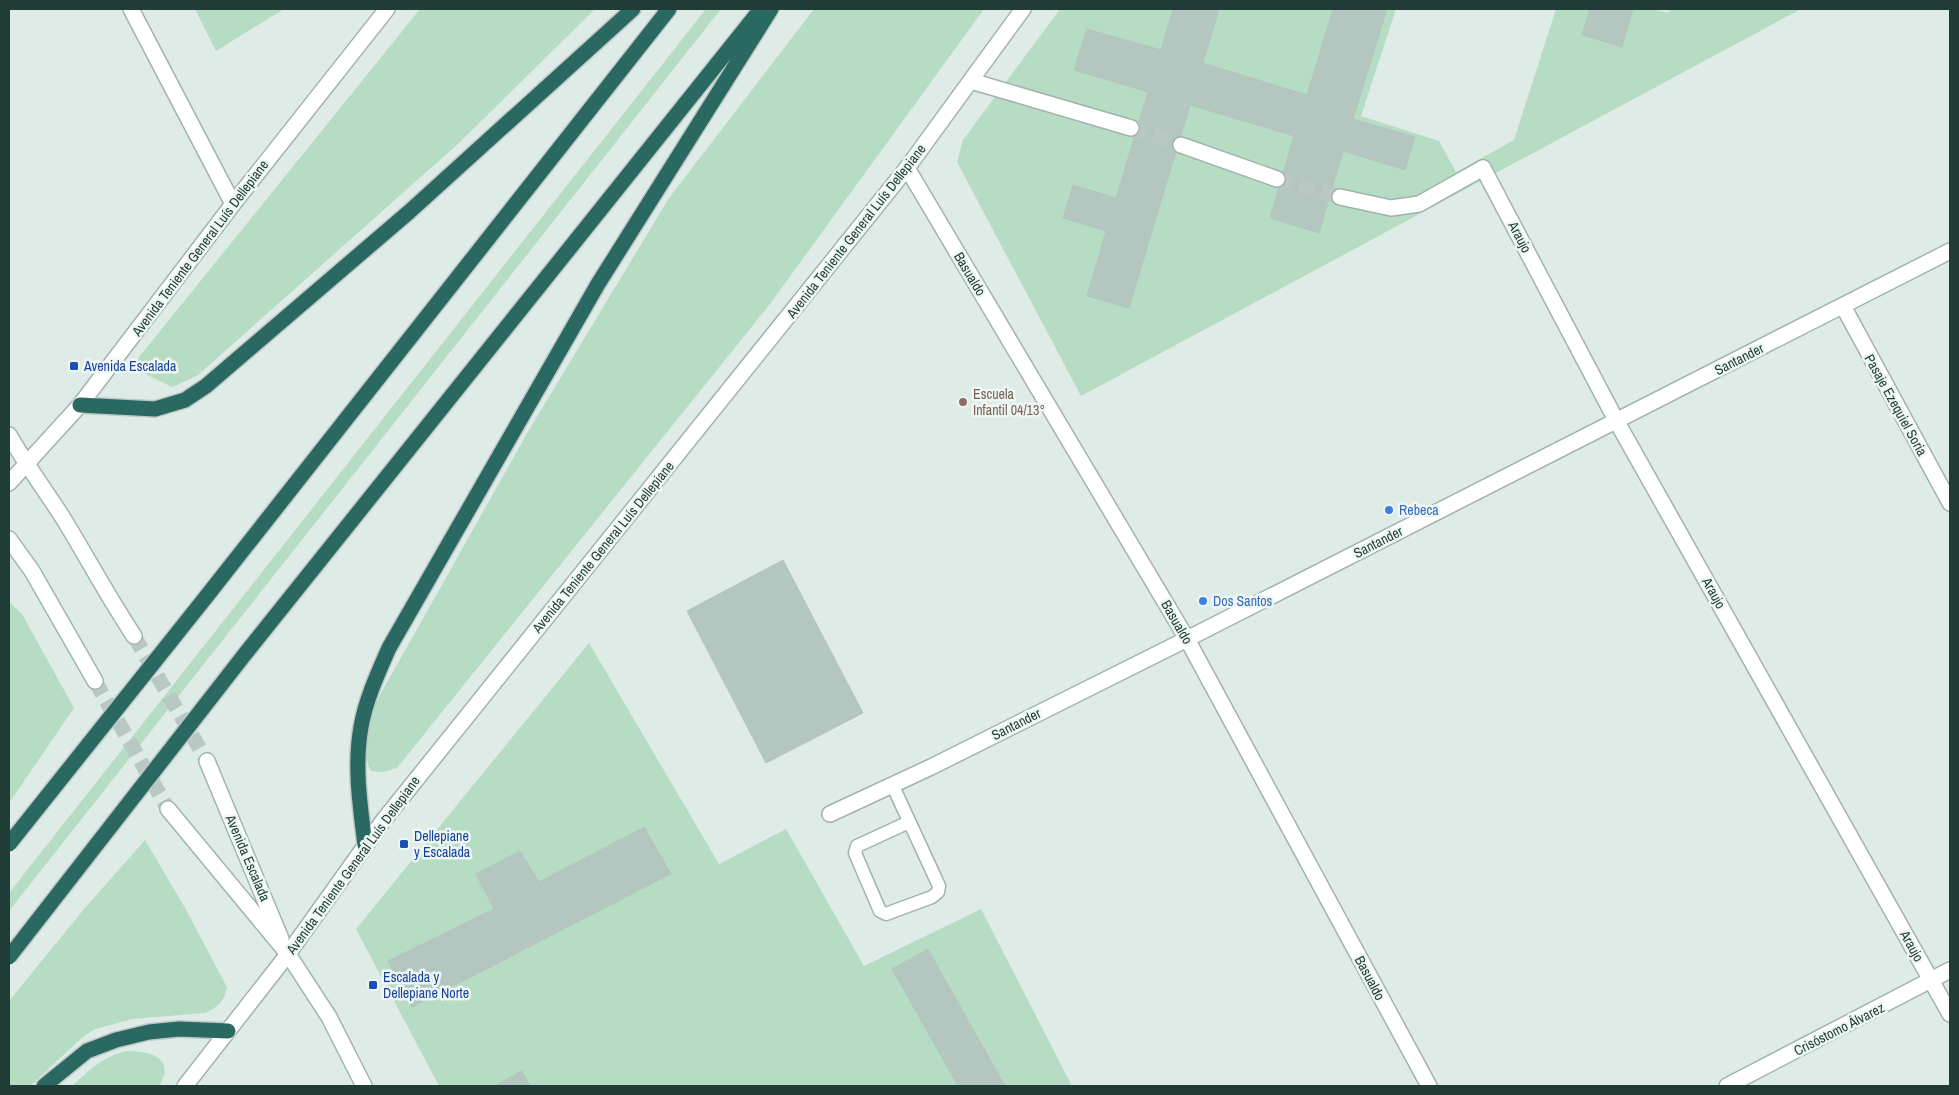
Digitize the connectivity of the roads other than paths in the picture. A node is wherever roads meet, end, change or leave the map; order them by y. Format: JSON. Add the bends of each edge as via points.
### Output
{"nodes":[{"id":1,"x":131,"y":9,"type":"edge"},
{"id":2,"x":387,"y":9,"type":"edge"},
{"id":3,"x":633,"y":9,"type":"edge"},
{"id":4,"x":669,"y":9,"type":"edge"},
{"id":5,"x":761,"y":9,"type":"edge"},
{"id":6,"x":771,"y":9,"type":"edge"},
{"id":7,"x":1022,"y":9,"type":"edge"},
{"id":8,"x":971,"y":81,"type":"junction"},
{"id":9,"x":1131,"y":128,"type":"tunnel mouth"},
{"id":10,"x":1182,"y":145,"type":"tunnel mouth"},
{"id":11,"x":908,"y":168,"type":"junction"},
{"id":12,"x":1277,"y":179,"type":"tunnel mouth"},
{"id":13,"x":1340,"y":197,"type":"tunnel mouth"},
{"id":14,"x":232,"y":204,"type":"junction"},
{"id":15,"x":1950,"y":251,"type":"edge"},
{"id":16,"x":1843,"y":306,"type":"junction"},
{"id":17,"x":80,"y":405,"type":"junction"},
{"id":18,"x":1618,"y":422,"type":"junction"},
{"id":19,"x":9,"y":434,"type":"edge"},
{"id":20,"x":26,"y":465,"type":"junction"},
{"id":21,"x":9,"y":483,"type":"edge"},
{"id":22,"x":1950,"y":503,"type":"edge"},
{"id":23,"x":9,"y":539,"type":"edge"},
{"id":24,"x":134,"y":636,"type":"tunnel mouth"},
{"id":25,"x":1187,"y":639,"type":"junction"},
{"id":26,"x":95,"y":681,"type":"tunnel mouth"},
{"id":27,"x":207,"y":761,"type":"tunnel mouth"},
{"id":28,"x":892,"y":784,"type":"junction"},
{"id":29,"x":168,"y":809,"type":"tunnel mouth"},
{"id":30,"x":830,"y":814,"type":"dead end"},
{"id":31,"x":909,"y":822,"type":"junction"},
{"id":32,"x":9,"y":844,"type":"edge"},
{"id":33,"x":365,"y":844,"type":"junction"},
{"id":34,"x":288,"y":954,"type":"junction"},
{"id":35,"x":9,"y":957,"type":"edge"},
{"id":36,"x":1950,"y":970,"type":"edge"},
{"id":37,"x":1932,"y":980,"type":"junction"},
{"id":38,"x":1950,"y":1014,"type":"edge"},
{"id":39,"x":228,"y":1031,"type":"junction"},
{"id":40,"x":44,"y":1086,"type":"edge"},
{"id":41,"x":185,"y":1086,"type":"edge"},
{"id":42,"x":364,"y":1086,"type":"edge"},
{"id":43,"x":1429,"y":1086,"type":"edge"},
{"id":44,"x":1727,"y":1086,"type":"edge"}],
"edges":[{"from":1,"to":14,"type":"street"},
{"from":2,"to":14,"type":"street","name":"Avenida Teniente General Luís Dellepiane"},
{"from":3,"to":17,"type":"highway","via":[[409,212],[206,386],[185,400],[155,409]]},
{"from":4,"to":32,"type":"highway","bridge":true},
{"from":5,"to":35,"type":"highway","bridge":true,"via":[[245,654]]},
{"from":6,"to":33,"type":"highway","via":[[598,284],[389,648],[372,687],[361,726],[358,792]]},
{"from":7,"to":8,"type":"street","name":"Avenida Teniente General Luís Dellepiane"},
{"from":8,"to":9,"type":"street"},
{"from":8,"to":11,"type":"street","name":"Avenida Teniente General Luís Dellepiane"},
{"from":10,"to":12,"type":"street"},
{"from":11,"to":25,"type":"street","name":"Basualdo"},
{"from":11,"to":33,"type":"street","name":"Avenida Teniente General Luís Dellepiane"},
{"from":13,"to":18,"type":"street","name":"Araujo","via":[[1391,208],[1419,204],[1483,168]]},
{"from":14,"to":17,"type":"street","name":"Avenida Teniente General Luís Dellepiane"},
{"from":15,"to":16,"type":"street","name":"Santander"},
{"from":16,"to":18,"type":"street","name":"Santander"},
{"from":16,"to":22,"type":"street","name":"Pasaje Ezequiel Soria"},
{"from":17,"to":20,"type":"street","name":"Avenida Teniente General Luís Dellepiane"},
{"from":18,"to":25,"type":"street","name":"Santander"},
{"from":18,"to":37,"type":"street","name":"Araujo"},
{"from":19,"to":20,"type":"street"},
{"from":20,"to":21,"type":"street","name":"Avenida Teniente General Luís Dellepiane"},
{"from":20,"to":24,"type":"street","via":[[62,517],[108,598]]},
{"from":23,"to":26,"type":"street","via":[[32,570]]},
{"from":25,"to":28,"type":"street","name":"Santander"},
{"from":25,"to":43,"type":"street","name":"Basualdo"},
{"from":27,"to":34,"type":"street","name":"Avenida Escalada"},
{"from":28,"to":30,"type":"street","name":"Santander"},
{"from":28,"to":31,"type":"lane"},
{"from":29,"to":34,"type":"street","name":"Avenida Escalada"},
{"from":31,"to":31,"type":"lane","via":[[939,886],[938,892],[932,898],[886,914],[880,911],[855,854],[856,849]]},
{"from":33,"to":34,"type":"street","name":"Avenida Teniente General Luís Dellepiane"},
{"from":34,"to":39,"type":"street","name":"Avenida Teniente General Luís Dellepiane"},
{"from":34,"to":42,"type":"street","name":"Avenida Escalada","via":[[329,1017]]},
{"from":36,"to":37,"type":"street","name":"Crisóstomo Álvarez"},
{"from":37,"to":38,"type":"street","name":"Araujo"},
{"from":37,"to":44,"type":"street","name":"Crisóstomo Álvarez"},
{"from":39,"to":40,"type":"highway","via":[[179,1029],[116,1040],[87,1051]]},
{"from":39,"to":41,"type":"street","name":"Avenida Teniente General Luís Dellepiane"}]}
